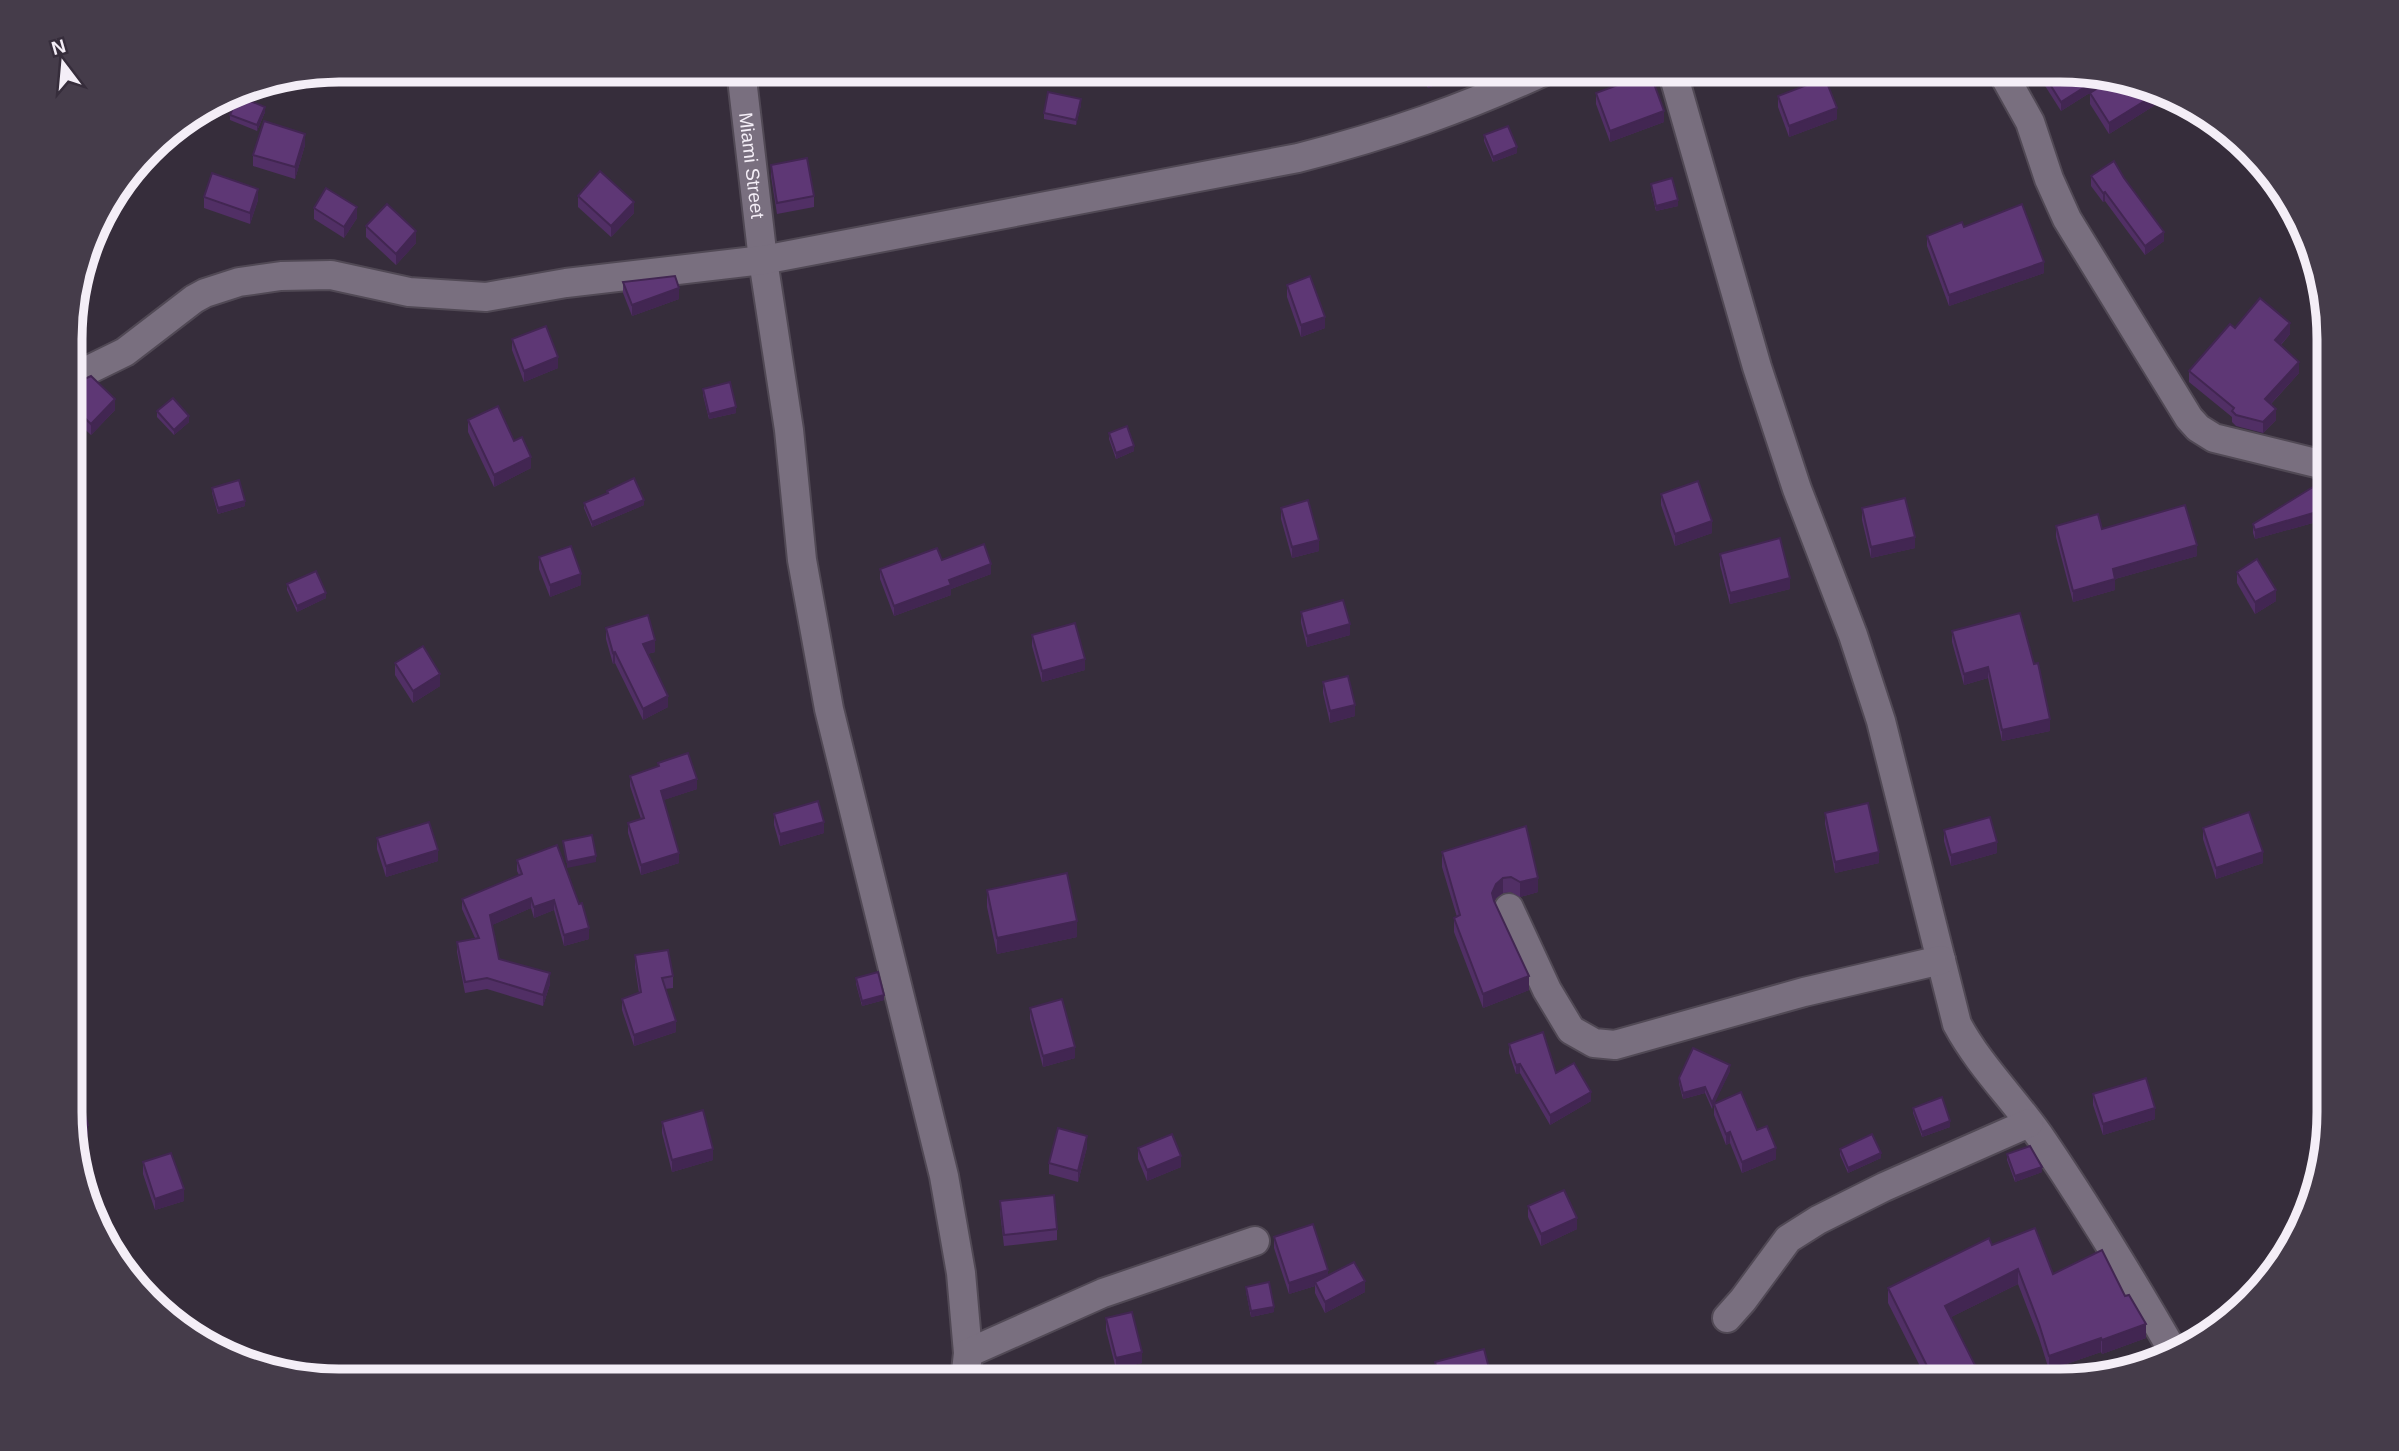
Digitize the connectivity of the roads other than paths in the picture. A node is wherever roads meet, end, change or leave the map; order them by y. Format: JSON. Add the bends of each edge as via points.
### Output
{"nodes":[{"id":1,"x":742,"y":82,"type":"edge"},
{"id":2,"x":1521,"y":82,"type":"edge"},
{"id":3,"x":1675,"y":82,"type":"edge"},
{"id":4,"x":2008,"y":82,"type":"edge"},
{"id":5,"x":763,"y":260,"type":"junction"},
{"id":6,"x":82,"y":373,"type":"edge"},
{"id":7,"x":2317,"y":463,"type":"edge"},
{"id":8,"x":1509,"y":908,"type":"dead end"},
{"id":9,"x":1941,"y":960,"type":"junction"},
{"id":10,"x":2029,"y":1123,"type":"junction"},
{"id":11,"x":1255,"y":1241,"type":"dead end"},
{"id":12,"x":1727,"y":1318,"type":"dead end"},
{"id":13,"x":2169,"y":1344,"type":"edge"},
{"id":14,"x":967,"y":1367,"type":"edge"}],
"edges":[{"from":1,"to":5,"type":"street","name":"Miami Street"},
{"from":2,"to":5,"type":"street","via":[[1426,121],[1298,158]]},
{"from":3,"to":9,"type":"street","via":[[1761,379],[1881,721]]},
{"from":4,"to":7,"type":"street","via":[[2030,122],[2067,219],[2189,418],[2214,438]]},
{"from":5,"to":6,"type":"street","via":[[486,297],[409,292],[331,275],[239,282],[194,299],[125,352]]},
{"from":5,"to":14,"type":"street","name":"Miami Street","via":[[817,644],[944,1177],[961,1273]]},
{"from":8,"to":9,"type":"street","via":[[1571,1030],[1594,1042],[1615,1045],[1804,992]]},
{"from":9,"to":10,"type":"street","via":[[1957,1024],[1969,1048]]},
{"from":10,"to":12,"type":"street","via":[[1884,1187],[1788,1239]]},
{"from":10,"to":13,"type":"street"},
{"from":11,"to":14,"type":"street","via":[[1103,1293]]}]}
